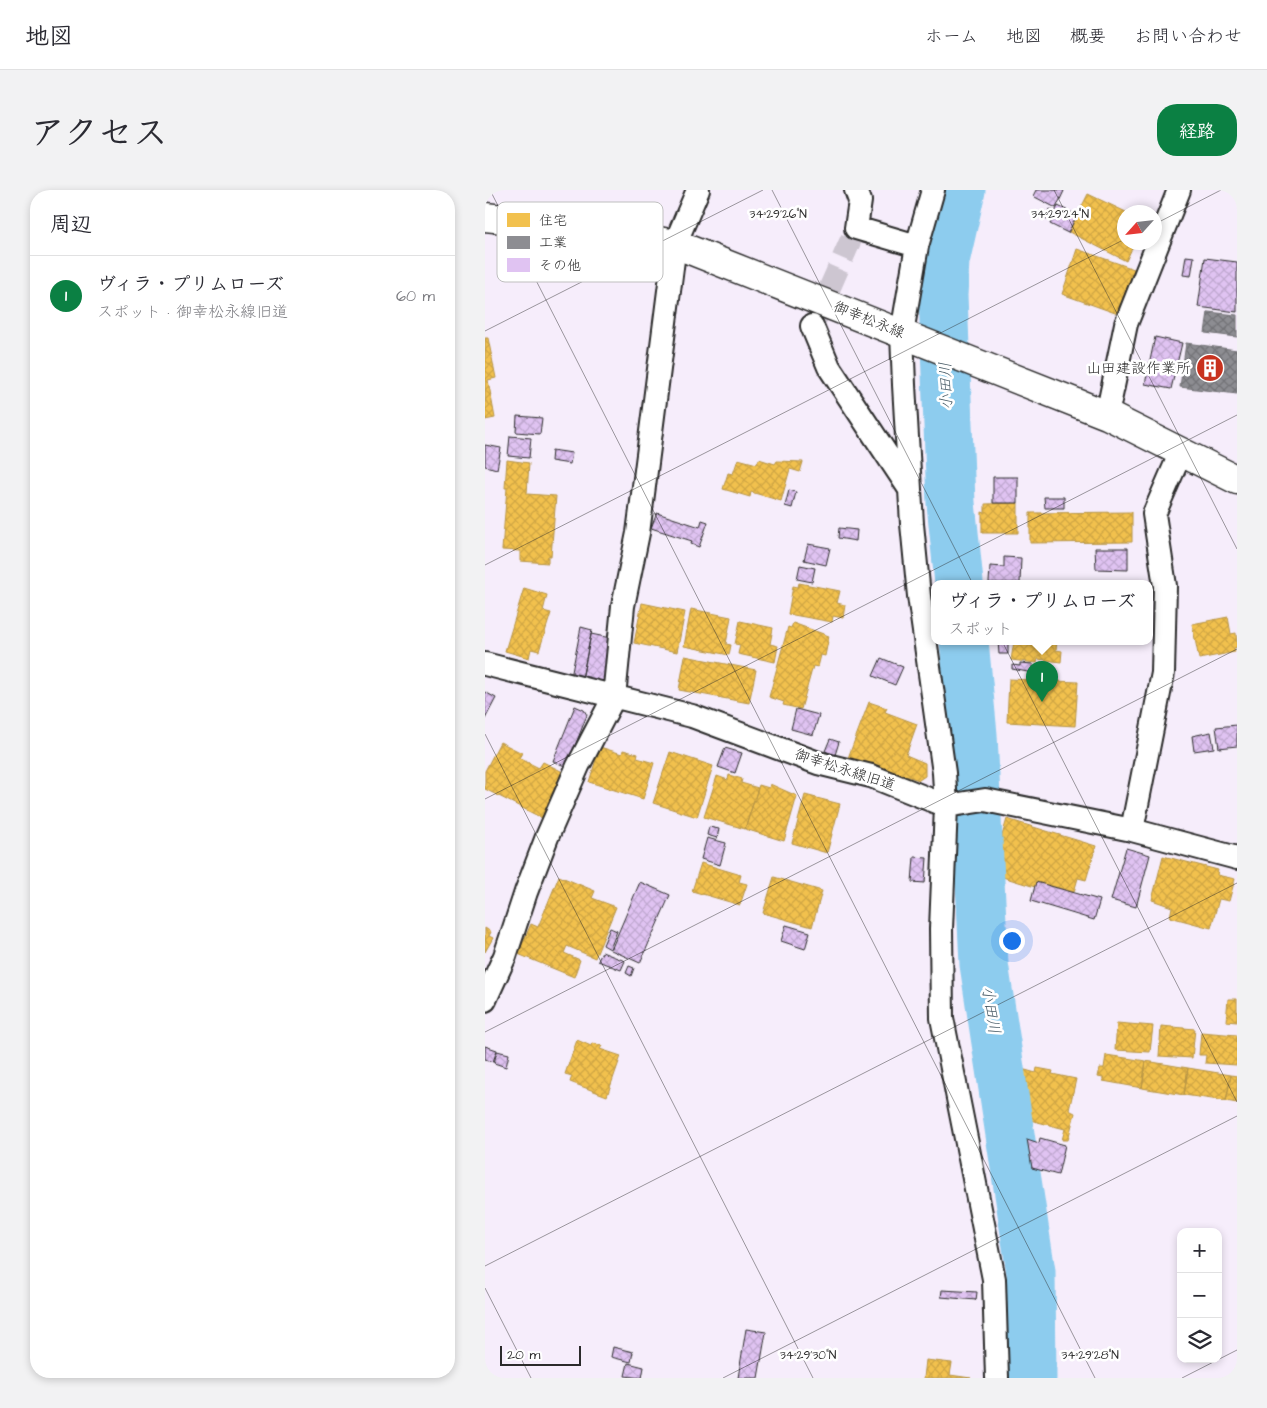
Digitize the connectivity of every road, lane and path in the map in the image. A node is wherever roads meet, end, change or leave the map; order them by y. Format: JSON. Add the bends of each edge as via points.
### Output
{"nodes":[{"id":1,"x":698,"y":190,"type":"edge"},
{"id":2,"x":856,"y":190,"type":"edge"},
{"id":3,"x":933,"y":190,"type":"edge"},
{"id":4,"x":1179,"y":190,"type":"edge"},
{"id":5,"x":663,"y":242,"type":"edge"},
{"id":6,"x":675,"y":244,"type":"junction"},
{"id":7,"x":917,"y":246,"type":"junction"},
{"id":8,"x":812,"y":326,"type":"dead end"},
{"id":9,"x":910,"y":336,"type":"junction"},
{"id":10,"x":1107,"y":416,"type":"junction"},
{"id":11,"x":1181,"y":452,"type":"junction"},
{"id":12,"x":1237,"y":480,"type":"edge"},
{"id":13,"x":911,"y":490,"type":"junction"},
{"id":14,"x":485,"y":664,"type":"edge"},
{"id":15,"x":613,"y":698,"type":"junction"},
{"id":16,"x":950,"y":806,"type":"junction"},
{"id":17,"x":1133,"y":830,"type":"junction"},
{"id":18,"x":1237,"y":858,"type":"edge"},
{"id":19,"x":485,"y":1000,"type":"edge"},
{"id":20,"x":997,"y":1378,"type":"edge"}],
"edges":[{"from":1,"to":6,"type":"street"},
{"from":2,"to":7,"type":"street","via":[[860,201],[857,228]]},
{"from":3,"to":7,"type":"street"},
{"from":4,"to":10,"type":"street","via":[[1126,324]]},
{"from":5,"to":6,"type":"main road","name":"御幸松永線"},
{"from":6,"to":9,"type":"main road","name":"御幸松永線"},
{"from":6,"to":15,"type":"street","via":[[638,532],[623,606]]},
{"from":7,"to":9,"type":"street"},
{"from":8,"to":13,"type":"street","via":[[829,368]]},
{"from":9,"to":10,"type":"main road","name":"御幸松永線","via":[[954,357]]},
{"from":9,"to":13,"type":"street"},
{"from":10,"to":11,"type":"main road","name":"御幸松永線"},
{"from":11,"to":12,"type":"main road","name":"御幸松永線"},
{"from":11,"to":17,"type":"street","via":[[1154,514],[1165,586],[1163,673]]},
{"from":13,"to":16,"type":"street","via":[[919,596]]},
{"from":14,"to":15,"type":"street","name":"御幸松永線旧道"},
{"from":15,"to":16,"type":"street","name":"御幸松永線旧道","via":[[692,716],[818,763],[871,776]]},
{"from":15,"to":19,"type":"street","via":[[547,837],[505,956]]},
{"from":16,"to":17,"type":"street","via":[[985,800]]},
{"from":16,"to":20,"type":"street","via":[[941,929],[942,1018],[994,1279]]},
{"from":17,"to":18,"type":"street"}]}
